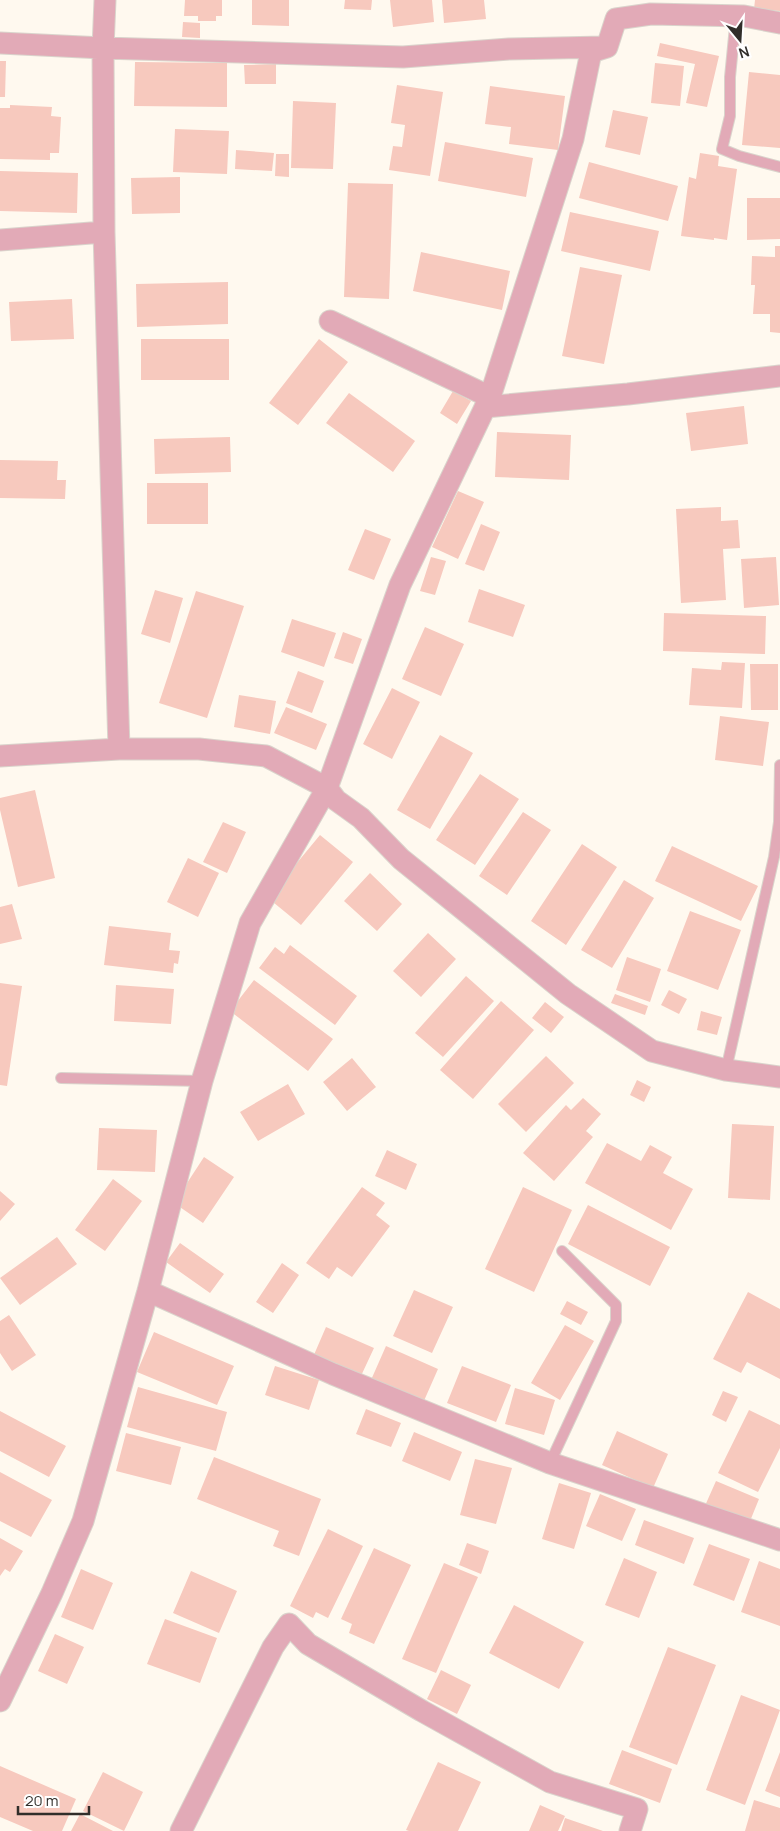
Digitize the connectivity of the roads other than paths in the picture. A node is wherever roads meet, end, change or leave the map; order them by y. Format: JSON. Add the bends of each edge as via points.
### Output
{"nodes":[{"id":1,"x":105,"y":0,"type":"edge"},
{"id":2,"x":615,"y":10,"type":"edge"},
{"id":3,"x":741,"y":11,"type":"edge"},
{"id":4,"x":780,"y":23,"type":"edge"},
{"id":5,"x":0,"y":43,"type":"edge"},
{"id":6,"x":607,"y":47,"type":"junction"},
{"id":7,"x":103,"y":48,"type":"junction"},
{"id":8,"x":780,"y":167,"type":"edge"},
{"id":9,"x":104,"y":232,"type":"junction"},
{"id":10,"x":0,"y":240,"type":"edge"},
{"id":11,"x":330,"y":322,"type":"dead end"},
{"id":12,"x":780,"y":376,"type":"edge"},
{"id":13,"x":488,"y":402,"type":"junction"},
{"id":14,"x":119,"y":749,"type":"junction"},
{"id":15,"x":0,"y":756,"type":"edge"},
{"id":16,"x":780,"y":765,"type":"edge"},
{"id":17,"x":327,"y":788,"type":"junction"},
{"id":18,"x":726,"y":1070,"type":"junction"},
{"id":19,"x":780,"y":1077,"type":"edge"},
{"id":20,"x":61,"y":1078,"type":"dead end"},
{"id":21,"x":202,"y":1081,"type":"junction"},
{"id":22,"x":562,"y":1251,"type":"dead end"},
{"id":23,"x":148,"y":1291,"type":"junction"},
{"id":24,"x":550,"y":1463,"type":"junction"},
{"id":25,"x":780,"y":1540,"type":"edge"},
{"id":26,"x":0,"y":1701,"type":"edge"},
{"id":27,"x":181,"y":1831,"type":"edge"},
{"id":28,"x":630,"y":1831,"type":"edge"}],
"edges":[{"from":1,"to":7,"type":"street"},
{"from":2,"to":3,"type":"street","via":[[651,14]]},
{"from":2,"to":6,"type":"street"},
{"from":3,"to":4,"type":"street"},
{"from":3,"to":8,"type":"lane","via":[[730,77],[730,116],[722,149]]},
{"from":5,"to":7,"type":"street"},
{"from":6,"to":7,"type":"street","via":[[509,49],[403,57]]},
{"from":6,"to":13,"type":"street","via":[[590,52],[573,139]]},
{"from":7,"to":9,"type":"street"},
{"from":9,"to":10,"type":"street"},
{"from":9,"to":14,"type":"street"},
{"from":11,"to":13,"type":"street"},
{"from":12,"to":13,"type":"street","via":[[628,394]]},
{"from":13,"to":17,"type":"street","via":[[400,585]]},
{"from":14,"to":15,"type":"street"},
{"from":14,"to":17,"type":"street","via":[[199,750],[266,756]]},
{"from":16,"to":18,"type":"lane","via":[[779,822],[774,857]]},
{"from":17,"to":18,"type":"street","via":[[401,859],[568,994],[652,1051]]},
{"from":17,"to":21,"type":"street","via":[[250,923]]},
{"from":18,"to":19,"type":"street"},
{"from":20,"to":21,"type":"lane"},
{"from":21,"to":23,"type":"street"},
{"from":22,"to":24,"type":"lane","via":[[616,1304],[616,1321]]},
{"from":23,"to":24,"type":"street","via":[[333,1374]]},
{"from":23,"to":26,"type":"street","via":[[83,1521]]},
{"from":24,"to":25,"type":"street"},
{"from":27,"to":28,"type":"street","via":[[273,1647],[289,1624],[308,1644],[550,1782],[637,1810]]}]}
